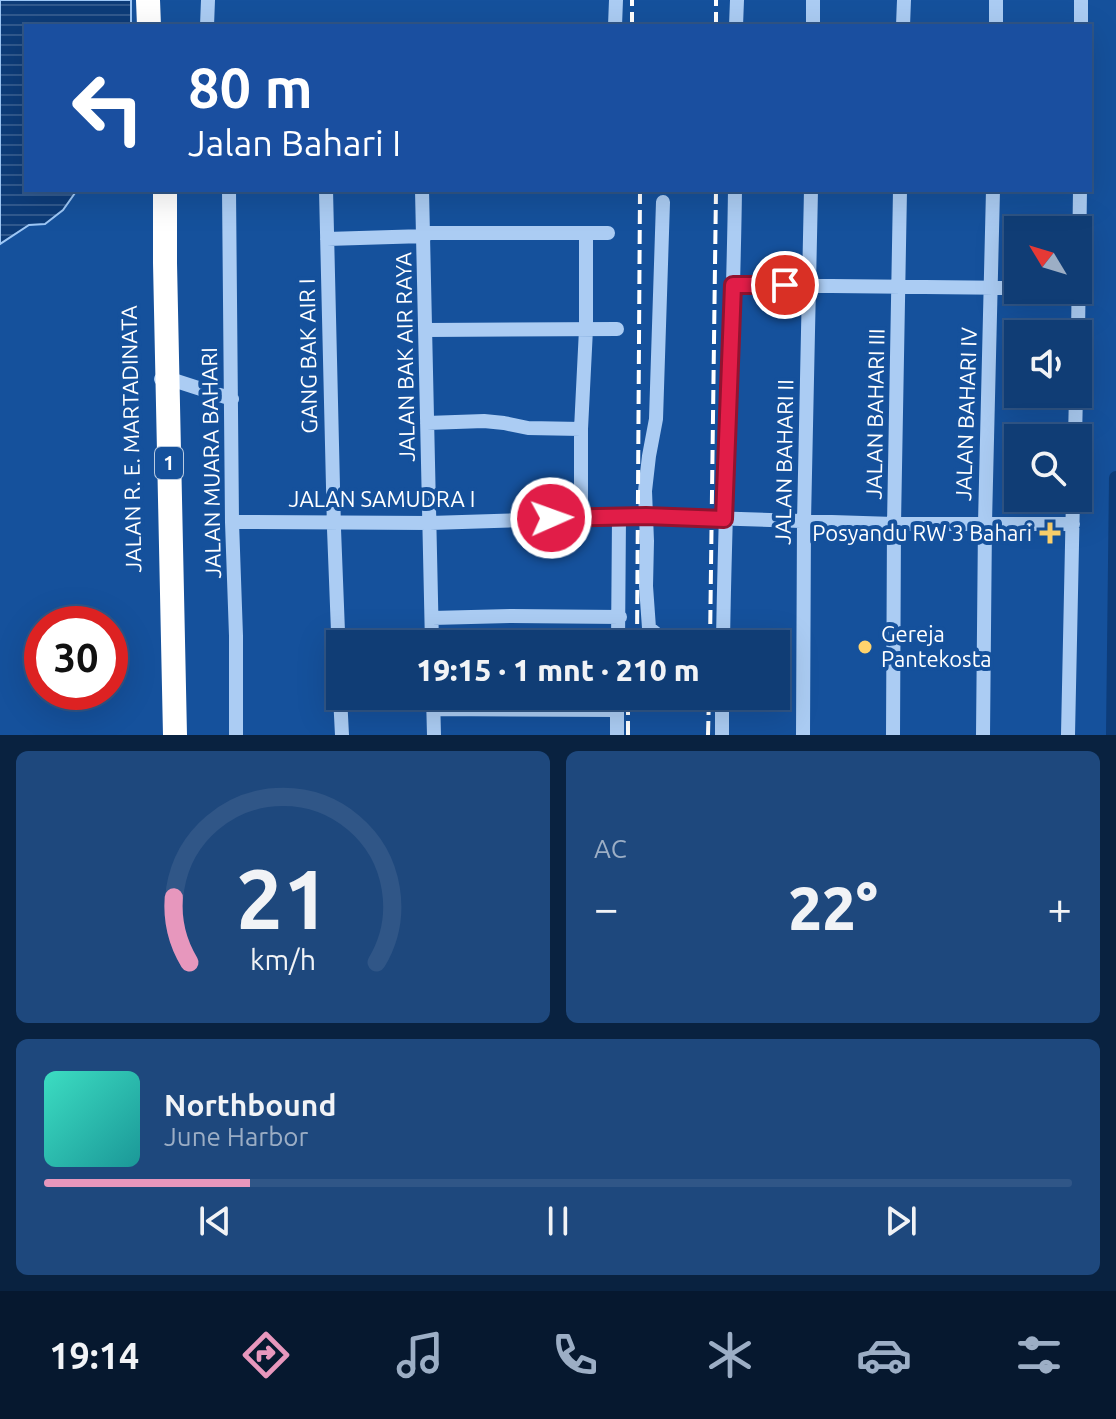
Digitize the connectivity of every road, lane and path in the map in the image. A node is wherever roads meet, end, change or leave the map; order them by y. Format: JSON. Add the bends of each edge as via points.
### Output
{"nodes":[{"id":1,"x":148,"y":0,"type":"edge"},
{"id":2,"x":159,"y":0,"type":"edge"},
{"id":3,"x":208,"y":0,"type":"edge"},
{"id":4,"x":616,"y":0,"type":"edge"},
{"id":5,"x":737,"y":0,"type":"edge"},
{"id":6,"x":813,"y":0,"type":"edge"},
{"id":7,"x":904,"y":0,"type":"edge"},
{"id":8,"x":996,"y":0,"type":"edge"},
{"id":9,"x":1081,"y":0,"type":"edge"},
{"id":10,"x":149,"y":24,"type":"edge"},
{"id":11,"x":159,"y":24,"type":"edge"},
{"id":12,"x":207,"y":24,"type":"edge"},
{"id":13,"x":615,"y":24,"type":"edge"},
{"id":14,"x":736,"y":24,"type":"edge"},
{"id":15,"x":813,"y":24,"type":"edge"},
{"id":16,"x":903,"y":24,"type":"edge"},
{"id":17,"x":996,"y":24,"type":"edge"},
{"id":18,"x":1081,"y":24,"type":"edge"},
{"id":19,"x":152,"y":192,"type":"edge"},
{"id":20,"x":165,"y":192,"type":"edge"},
{"id":21,"x":229,"y":192,"type":"edge"},
{"id":22,"x":326,"y":192,"type":"edge"},
{"id":23,"x":422,"y":192,"type":"edge"},
{"id":24,"x":735,"y":192,"type":"edge"},
{"id":25,"x":811,"y":192,"type":"edge"},
{"id":26,"x":900,"y":192,"type":"edge"},
{"id":27,"x":993,"y":192,"type":"edge"},
{"id":28,"x":1080,"y":192,"type":"edge"},
{"id":29,"x":663,"y":202,"type":"dead end"},
{"id":30,"x":1079,"y":216,"type":"edge"},
{"id":31,"x":586,"y":233,"type":"junction"},
{"id":32,"x":608,"y":233,"type":"dead end"},
{"id":33,"x":424,"y":234,"type":"junction"},
{"id":34,"x":327,"y":239,"type":"junction"},
{"id":35,"x":733,"y":285,"type":"junction"},
{"id":36,"x":810,"y":285,"type":"junction"},
{"id":37,"x":899,"y":287,"type":"junction"},
{"id":38,"x":992,"y":287,"type":"junction"},
{"id":39,"x":1004,"y":287,"type":"edge"},
{"id":40,"x":586,"y":329,"type":"junction"},
{"id":41,"x":617,"y":329,"type":"dead end"},
{"id":42,"x":426,"y":330,"type":"junction"},
{"id":43,"x":162,"y":379,"type":"junction"},
{"id":44,"x":232,"y":399,"type":"junction"},
{"id":45,"x":427,"y":423,"type":"junction"},
{"id":46,"x":581,"y":429,"type":"junction"},
{"id":47,"x":1073,"y":512,"type":"edge"},
{"id":48,"x":646,"y":516,"type":"junction"},
{"id":49,"x":581,"y":517,"type":"junction"},
{"id":50,"x":619,"y":517,"type":"junction"},
{"id":51,"x":724,"y":519,"type":"junction"},
{"id":52,"x":334,"y":521,"type":"junction"},
{"id":53,"x":804,"y":521,"type":"junction"},
{"id":54,"x":232,"y":522,"type":"junction"},
{"id":55,"x":430,"y":523,"type":"junction"},
{"id":56,"x":985,"y":523,"type":"junction"},
{"id":57,"x":894,"y":524,"type":"junction"},
{"id":58,"x":1073,"y":524,"type":"junction"},
{"id":59,"x":620,"y":617,"type":"junction"},
{"id":60,"x":432,"y":618,"type":"junction"},
{"id":61,"x":338,"y":630,"type":"edge"},
{"id":62,"x":432,"y":630,"type":"edge"},
{"id":63,"x":619,"y":630,"type":"edge"},
{"id":64,"x":652,"y":630,"type":"edge"},
{"id":65,"x":723,"y":630,"type":"edge"},
{"id":66,"x":341,"y":710,"type":"edge"},
{"id":67,"x":434,"y":710,"type":"edge"},
{"id":68,"x":617,"y":710,"type":"edge"},
{"id":69,"x":722,"y":710,"type":"edge"},
{"id":70,"x":161,"y":735,"type":"edge"},
{"id":71,"x":175,"y":735,"type":"edge"},
{"id":72,"x":236,"y":735,"type":"edge"},
{"id":73,"x":342,"y":735,"type":"edge"},
{"id":74,"x":434,"y":735,"type":"edge"},
{"id":75,"x":617,"y":735,"type":"edge"},
{"id":76,"x":722,"y":735,"type":"edge"},
{"id":77,"x":803,"y":735,"type":"edge"},
{"id":78,"x":893,"y":735,"type":"edge"},
{"id":79,"x":983,"y":735,"type":"edge"},
{"id":80,"x":1068,"y":735,"type":"edge"}],
"edges":[{"from":1,"to":10,"type":"highway"},
{"from":2,"to":11,"type":"highway"},
{"from":3,"to":12,"type":"street"},
{"from":4,"to":13,"type":"street"},
{"from":5,"to":14,"type":"street"},
{"from":6,"to":15,"type":"street"},
{"from":7,"to":16,"type":"street"},
{"from":8,"to":17,"type":"street"},
{"from":9,"to":18,"type":"street"},
{"from":19,"to":43,"type":"highway","name":"JALAN R. E. MARTADINATA","number":"1"},
{"from":20,"to":43,"type":"highway","name":"JALAN R. E. MARTADINATA","number":"1"},
{"from":21,"to":44,"type":"street","name":"JALAN MUARA BAHARI"},
{"from":22,"to":34,"type":"street","name":"GANG BAK AIR I"},
{"from":23,"to":33,"type":"street","name":"JALAN BAK AIR RAYA"},
{"from":24,"to":35,"type":"street"},
{"from":25,"to":36,"type":"street","name":"JALAN BAHARI II"},
{"from":26,"to":37,"type":"street","name":"JALAN BAHARI III"},
{"from":27,"to":38,"type":"street","name":"JALAN BAHARI IV"},
{"from":28,"to":30,"type":"street"},
{"from":29,"to":48,"type":"street","via":[[658,394]]},
{"from":31,"to":32,"type":"street"},
{"from":31,"to":33,"type":"street"},
{"from":31,"to":40,"type":"street"},
{"from":33,"to":34,"type":"street"},
{"from":33,"to":42,"type":"street","name":"JALAN BAK AIR RAYA"},
{"from":34,"to":52,"type":"street","name":"GANG BAK AIR I"},
{"from":35,"to":36,"type":"street"},
{"from":35,"to":51,"type":"street"},
{"from":36,"to":37,"type":"street"},
{"from":36,"to":53,"type":"street","name":"JALAN BAHARI II"},
{"from":37,"to":38,"type":"street"},
{"from":37,"to":57,"type":"street","name":"JALAN BAHARI III"},
{"from":38,"to":39,"type":"street"},
{"from":38,"to":56,"type":"street","name":"JALAN BAHARI IV"},
{"from":40,"to":41,"type":"street"},
{"from":40,"to":42,"type":"street"},
{"from":40,"to":46,"type":"street"},
{"from":42,"to":45,"type":"street","name":"JALAN BAK AIR RAYA"},
{"from":43,"to":44,"type":"street"},
{"from":43,"to":70,"type":"highway","name":"JALAN R. E. MARTADINATA","number":"1"},
{"from":43,"to":71,"type":"highway","name":"JALAN R. E. MARTADINATA","number":"1"},
{"from":44,"to":54,"type":"street","name":"JALAN MUARA BAHARI"},
{"from":45,"to":46,"type":"street","via":[[484,421]]},
{"from":45,"to":55,"type":"street","name":"JALAN BAK AIR RAYA"},
{"from":46,"to":49,"type":"street"},
{"from":47,"to":58,"type":"street"},
{"from":48,"to":50,"type":"street","name":"JALAN SAMUDRA I"},
{"from":48,"to":51,"type":"street","name":"JALAN SAMUDRA I"},
{"from":48,"to":64,"type":"street"},
{"from":49,"to":50,"type":"street","name":"JALAN SAMUDRA I"},
{"from":49,"to":55,"type":"street","name":"JALAN SAMUDRA I"},
{"from":50,"to":59,"type":"street"},
{"from":51,"to":53,"type":"street","name":"JALAN SAMUDRA I"},
{"from":51,"to":65,"type":"street"},
{"from":52,"to":54,"type":"street","name":"JALAN SAMUDRA I"},
{"from":52,"to":55,"type":"street","name":"JALAN SAMUDRA I"},
{"from":52,"to":61,"type":"street","name":"GANG BAK AIR I"},
{"from":53,"to":57,"type":"street","name":"JALAN SAMUDRA I"},
{"from":53,"to":77,"type":"street","name":"JALAN BAHARI II"},
{"from":54,"to":72,"type":"street","name":"JALAN MUARA BAHARI"},
{"from":55,"to":60,"type":"street","name":"JALAN BAK AIR RAYA"},
{"from":56,"to":57,"type":"street","name":"JALAN SAMUDRA I"},
{"from":56,"to":58,"type":"street","name":"JALAN SAMUDRA I"},
{"from":56,"to":79,"type":"street","name":"JALAN BAHARI IV"},
{"from":57,"to":78,"type":"street","name":"JALAN BAHARI III"},
{"from":58,"to":80,"type":"street"},
{"from":59,"to":60,"type":"street"},
{"from":59,"to":63,"type":"street"},
{"from":60,"to":62,"type":"street","name":"JALAN BAK AIR RAYA"},
{"from":66,"to":73,"type":"street"},
{"from":67,"to":74,"type":"street"},
{"from":68,"to":75,"type":"street"},
{"from":69,"to":76,"type":"street"}]}
